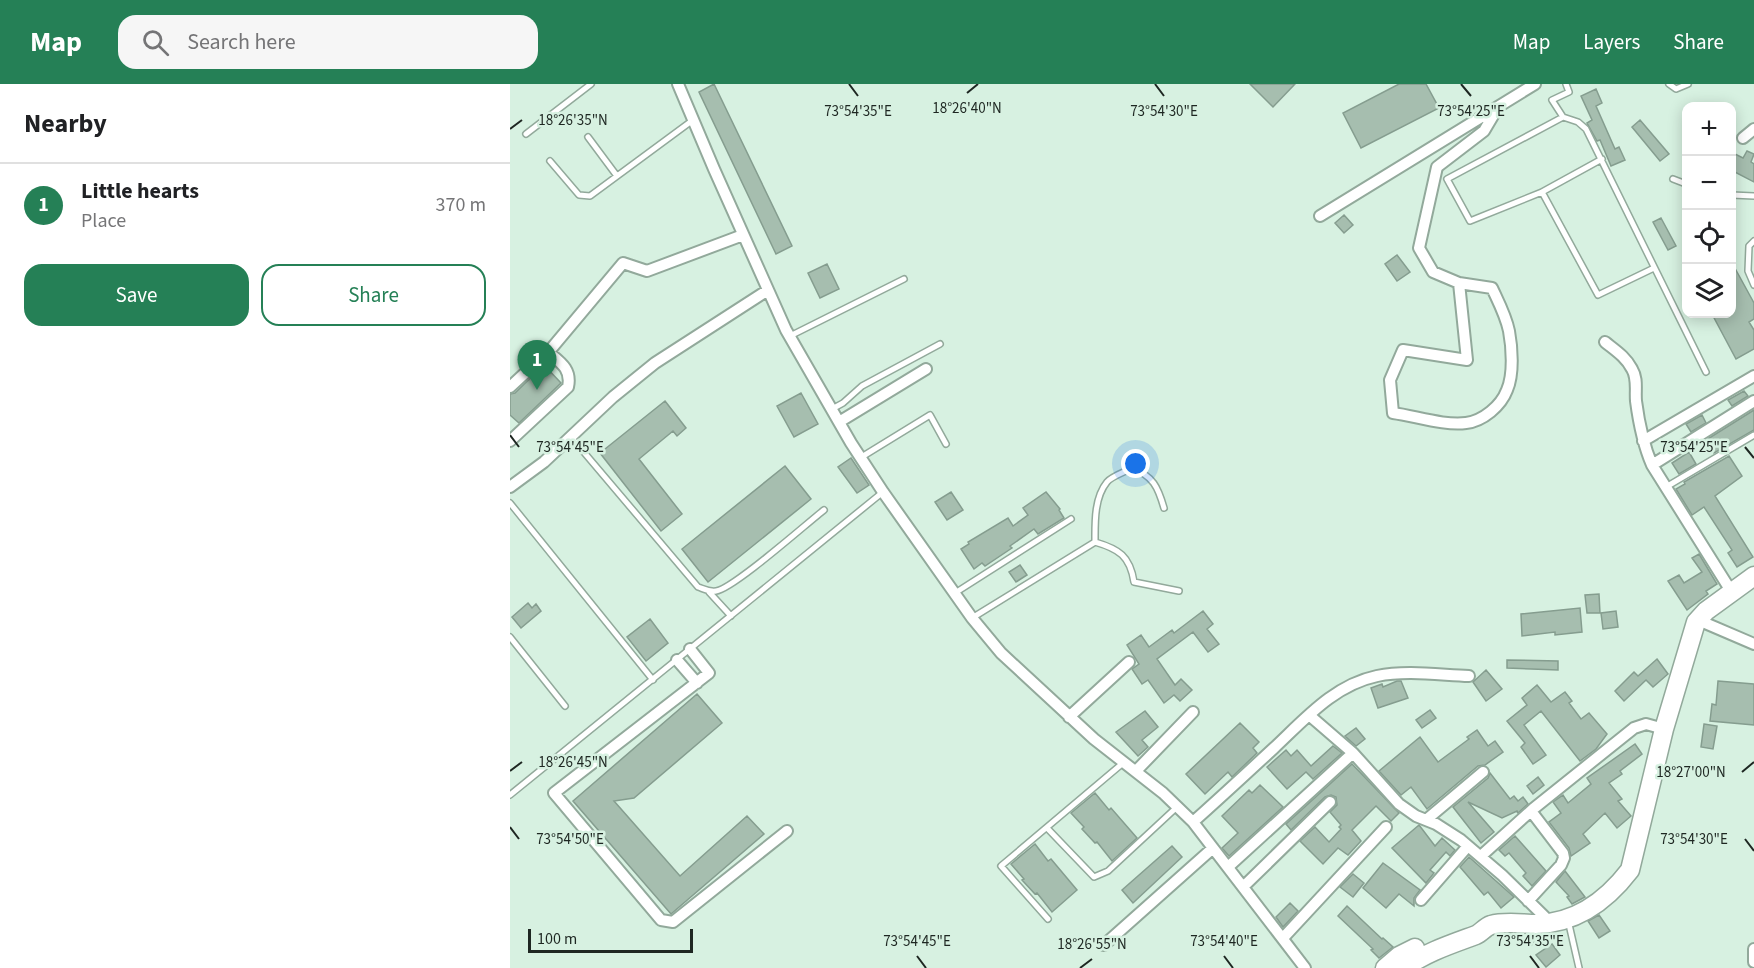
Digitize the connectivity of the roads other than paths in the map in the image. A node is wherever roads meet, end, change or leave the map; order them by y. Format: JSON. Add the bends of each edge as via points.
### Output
{"nodes":[{"id":1,"x":591,"y":84,"type":"edge"},
{"id":2,"x":678,"y":84,"type":"edge"},
{"id":3,"x":1535,"y":84,"type":"edge"},
{"id":4,"x":1566,"y":84,"type":"edge"},
{"id":5,"x":1669,"y":84,"type":"edge"},
{"id":6,"x":1688,"y":84,"type":"edge"},
{"id":7,"x":1499,"y":106,"type":"junction"},
{"id":8,"x":1563,"y":117,"type":"junction"},
{"id":9,"x":693,"y":120,"type":"junction"},
{"id":10,"x":1754,"y":129,"type":"edge"},
{"id":11,"x":526,"y":134,"type":"dead end"},
{"id":12,"x":588,"y":137,"type":"dead end"},
{"id":13,"x":1743,"y":138,"type":"dead end"},
{"id":14,"x":1602,"y":159,"type":"junction"},
{"id":15,"x":550,"y":161,"type":"dead end"},
{"id":16,"x":618,"y":176,"type":"junction"},
{"id":17,"x":1673,"y":180,"type":"dead end"},
{"id":18,"x":1682,"y":183,"type":"edge"},
{"id":19,"x":1542,"y":192,"type":"junction"},
{"id":20,"x":1736,"y":195,"type":"edge"},
{"id":21,"x":1754,"y":196,"type":"edge"},
{"id":22,"x":1320,"y":216,"type":"dead end"},
{"id":23,"x":743,"y":235,"type":"junction"},
{"id":24,"x":1754,"y":242,"type":"edge"},
{"id":25,"x":1654,"y":268,"type":"junction"},
{"id":26,"x":904,"y":279,"type":"dead end"},
{"id":27,"x":1459,"y":283,"type":"junction"},
{"id":28,"x":1754,"y":285,"type":"edge"},
{"id":29,"x":768,"y":290,"type":"junction"},
{"id":30,"x":790,"y":336,"type":"junction"},
{"id":31,"x":1605,"y":342,"type":"dead end"},
{"id":32,"x":940,"y":344,"type":"dead end"},
{"id":33,"x":548,"y":352,"type":"junction"},
{"id":34,"x":926,"y":369,"type":"dead end"},
{"id":35,"x":1706,"y":372,"type":"dead end"},
{"id":36,"x":1754,"y":376,"type":"edge"},
{"id":37,"x":510,"y":387,"type":"edge"},
{"id":38,"x":1754,"y":401,"type":"edge"},
{"id":39,"x":831,"y":410,"type":"junction"},
{"id":40,"x":839,"y":422,"type":"junction"},
{"id":41,"x":1754,"y":435,"type":"edge"},
{"id":42,"x":571,"y":437,"type":"junction"},
{"id":43,"x":511,"y":438,"type":"edge"},
{"id":44,"x":1643,"y":441,"type":"junction"},
{"id":45,"x":946,"y":444,"type":"dead end"},
{"id":46,"x":860,"y":458,"type":"junction"},
{"id":47,"x":1652,"y":465,"type":"junction"},
{"id":48,"x":510,"y":487,"type":"edge"},
{"id":49,"x":1666,"y":488,"type":"junction"},
{"id":50,"x":883,"y":492,"type":"junction"},
{"id":51,"x":510,"y":503,"type":"edge"},
{"id":52,"x":1164,"y":508,"type":"dead end"},
{"id":53,"x":824,"y":510,"type":"dead end"},
{"id":54,"x":1071,"y":519,"type":"dead end"},
{"id":55,"x":1095,"y":542,"type":"junction"},
{"id":56,"x":1754,"y":576,"type":"edge"},
{"id":57,"x":1179,"y":591,"type":"dead end"},
{"id":58,"x":1731,"y":591,"type":"junction"},
{"id":59,"x":709,"y":592,"type":"junction"},
{"id":60,"x":955,"y":593,"type":"junction"},
{"id":61,"x":731,"y":616,"type":"junction"},
{"id":62,"x":972,"y":618,"type":"junction"},
{"id":63,"x":1692,"y":634,"type":"junction"},
{"id":64,"x":510,"y":637,"type":"edge"},
{"id":65,"x":1754,"y":644,"type":"edge"},
{"id":66,"x":690,"y":650,"type":"junction"},
{"id":67,"x":676,"y":660,"type":"junction"},
{"id":68,"x":1129,"y":662,"type":"dead end"},
{"id":69,"x":1469,"y":676,"type":"dead end"},
{"id":70,"x":653,"y":680,"type":"junction"},
{"id":71,"x":697,"y":683,"type":"junction"},
{"id":72,"x":565,"y":706,"type":"dead end"},
{"id":73,"x":1193,"y":712,"type":"dead end"},
{"id":74,"x":1309,"y":715,"type":"junction"},
{"id":75,"x":1070,"y":717,"type":"junction"},
{"id":76,"x":1664,"y":729,"type":"junction"},
{"id":77,"x":1353,"y":753,"type":"junction"},
{"id":78,"x":1125,"y":762,"type":"junction"},
{"id":79,"x":1136,"y":771,"type":"junction"},
{"id":80,"x":1482,"y":772,"type":"dead end"},
{"id":81,"x":510,"y":795,"type":"edge"},
{"id":82,"x":1330,"y":802,"type":"dead end"},
{"id":83,"x":1177,"y":807,"type":"junction"},
{"id":84,"x":1531,"y":811,"type":"junction"},
{"id":85,"x":1426,"y":820,"type":"junction"},
{"id":86,"x":1193,"y":822,"type":"junction"},
{"id":87,"x":1386,"y":827,"type":"dead end"},
{"id":88,"x":1047,"y":828,"type":"junction"},
{"id":89,"x":787,"y":831,"type":"dead end"},
{"id":90,"x":1468,"y":846,"type":"junction"},
{"id":91,"x":1213,"y":848,"type":"junction"},
{"id":92,"x":1481,"y":856,"type":"junction"},
{"id":93,"x":1228,"y":867,"type":"junction"},
{"id":94,"x":1244,"y":887,"type":"junction"},
{"id":95,"x":1421,"y":900,"type":"dead end"},
{"id":96,"x":1528,"y":901,"type":"junction"},
{"id":97,"x":1048,"y":919,"type":"dead end"},
{"id":98,"x":1559,"y":921,"type":"junction"},
{"id":99,"x":1489,"y":926,"type":"junction"},
{"id":100,"x":1283,"y":938,"type":"junction"},
{"id":101,"x":1104,"y":945,"type":"dead end"},
{"id":102,"x":1754,"y":950,"type":"edge"},
{"id":103,"x":1754,"y":962,"type":"edge"},
{"id":104,"x":1305,"y":968,"type":"edge"},
{"id":105,"x":1385,"y":968,"type":"edge"},
{"id":106,"x":1404,"y":968,"type":"edge"},
{"id":107,"x":1579,"y":968,"type":"edge"}],
"edges":[{"from":1,"to":11,"type":"lane"},
{"from":2,"to":9,"type":"street"},
{"from":3,"to":7,"type":"street"},
{"from":4,"to":8,"type":"lane","via":[[1569,92],[1552,100]]},
{"from":5,"to":6,"type":"lane","via":[[1676,89]]},
{"from":7,"to":22,"type":"street"},
{"from":7,"to":27,"type":"street","via":[[1484,131],[1437,167],[1419,248],[1433,272]]},
{"from":8,"to":14,"type":"lane","via":[[1586,129]]},
{"from":8,"to":19,"type":"lane","via":[[1447,179],[1470,221]]},
{"from":9,"to":16,"type":"lane"},
{"from":9,"to":23,"type":"street"},
{"from":10,"to":13,"type":"street"},
{"from":12,"to":16,"type":"lane"},
{"from":14,"to":19,"type":"lane"},
{"from":14,"to":25,"type":"lane"},
{"from":15,"to":16,"type":"lane","via":[[583,197]]},
{"from":17,"to":18,"type":"lane"},
{"from":19,"to":25,"type":"lane","via":[[1598,295]]},
{"from":20,"to":21,"type":"lane"},
{"from":23,"to":29,"type":"street"},
{"from":23,"to":33,"type":"street","via":[[647,271],[623,263]]},
{"from":24,"to":28,"type":"lane","via":[[1749,246],[1748,271]]},
{"from":25,"to":35,"type":"lane"},
{"from":26,"to":30,"type":"lane"},
{"from":27,"to":27,"type":"street","via":[[1492,288],[1508,328],[1512,359],[1508,390],[1482,419],[1467,423],[1393,413],[1390,380],[1403,350],[1467,360]]},
{"from":29,"to":30,"type":"street"},
{"from":29,"to":42,"type":"street","via":[[656,363]]},
{"from":30,"to":39,"type":"street"},
{"from":31,"to":44,"type":"street","via":[[1632,369]]},
{"from":32,"to":39,"type":"lane","via":[[862,386]]},
{"from":33,"to":37,"type":"street"},
{"from":33,"to":43,"type":"street","via":[[566,367],[568,387]]},
{"from":34,"to":40,"type":"street"},
{"from":36,"to":44,"type":"street"},
{"from":38,"to":47,"type":"street"},
{"from":39,"to":40,"type":"street"},
{"from":40,"to":46,"type":"street"},
{"from":41,"to":49,"type":"lane"},
{"from":42,"to":48,"type":"street"},
{"from":42,"to":59,"type":"lane","via":[[698,586]]},
{"from":44,"to":47,"type":"street"},
{"from":45,"to":46,"type":"lane","via":[[930,415]]},
{"from":46,"to":50,"type":"street"},
{"from":47,"to":49,"type":"street"},
{"from":49,"to":58,"type":"street"},
{"from":50,"to":60,"type":"street"},
{"from":50,"to":61,"type":"lane"},
{"from":51,"to":70,"type":"lane"},
{"from":52,"to":55,"type":"lane","via":[[1159,489],[1144,472],[1132,468],[1108,481],[1095,518]]},
{"from":53,"to":59,"type":"lane","via":[[740,578]]},
{"from":54,"to":60,"type":"lane"},
{"from":55,"to":57,"type":"lane","via":[[1114,548],[1131,566],[1134,582]]},
{"from":55,"to":62,"type":"lane"},
{"from":56,"to":58,"type":"highway"},
{"from":58,"to":63,"type":"highway","via":[[1706,611]]},
{"from":59,"to":61,"type":"lane"},
{"from":60,"to":62,"type":"street"},
{"from":61,"to":66,"type":"lane"},
{"from":62,"to":75,"type":"street","via":[[1001,653]]},
{"from":63,"to":65,"type":"street"},
{"from":63,"to":76,"type":"highway"},
{"from":64,"to":72,"type":"lane"},
{"from":66,"to":67,"type":"lane"},
{"from":66,"to":71,"type":"street","via":[[709,673]]},
{"from":67,"to":70,"type":"lane"},
{"from":67,"to":71,"type":"street"},
{"from":68,"to":75,"type":"street"},
{"from":69,"to":74,"type":"street","via":[[1379,675],[1341,691]]},
{"from":70,"to":81,"type":"lane"},
{"from":71,"to":89,"type":"street","via":[[554,793],[661,920],[673,922]]},
{"from":73,"to":79,"type":"street"},
{"from":74,"to":77,"type":"street"},
{"from":74,"to":86,"type":"street"},
{"from":75,"to":78,"type":"street"},
{"from":76,"to":84,"type":"street","via":[[1646,724],[1634,728]]},
{"from":76,"to":98,"type":"highway","via":[[1630,870],[1593,906]]},
{"from":77,"to":85,"type":"street","via":[[1399,804]]},
{"from":77,"to":93,"type":"street"},
{"from":78,"to":79,"type":"street"},
{"from":78,"to":88,"type":"lane"},
{"from":79,"to":83,"type":"street"},
{"from":80,"to":85,"type":"street"},
{"from":82,"to":94,"type":"street"},
{"from":83,"to":86,"type":"street"},
{"from":83,"to":88,"type":"lane","via":[[1108,871],[1094,877]]},
{"from":84,"to":92,"type":"street"},
{"from":84,"to":96,"type":"street","via":[[1564,858]]},
{"from":85,"to":90,"type":"street","via":[[1448,830]]},
{"from":86,"to":91,"type":"street"},
{"from":87,"to":100,"type":"street"},
{"from":88,"to":97,"type":"lane","via":[[1001,866]]},
{"from":90,"to":92,"type":"street"},
{"from":90,"to":95,"type":"street"},
{"from":91,"to":93,"type":"street"},
{"from":91,"to":101,"type":"street"},
{"from":92,"to":96,"type":"street"},
{"from":93,"to":94,"type":"street"},
{"from":94,"to":100,"type":"street"},
{"from":96,"to":98,"type":"street"},
{"from":98,"to":99,"type":"highway"},
{"from":98,"to":107,"type":"lane"},
{"from":99,"to":105,"type":"highway","via":[[1471,924],[1399,956]]},
{"from":99,"to":106,"type":"highway","via":[[1479,934],[1423,955]]},
{"from":100,"to":104,"type":"street"},
{"from":102,"to":103,"type":"street"}]}
